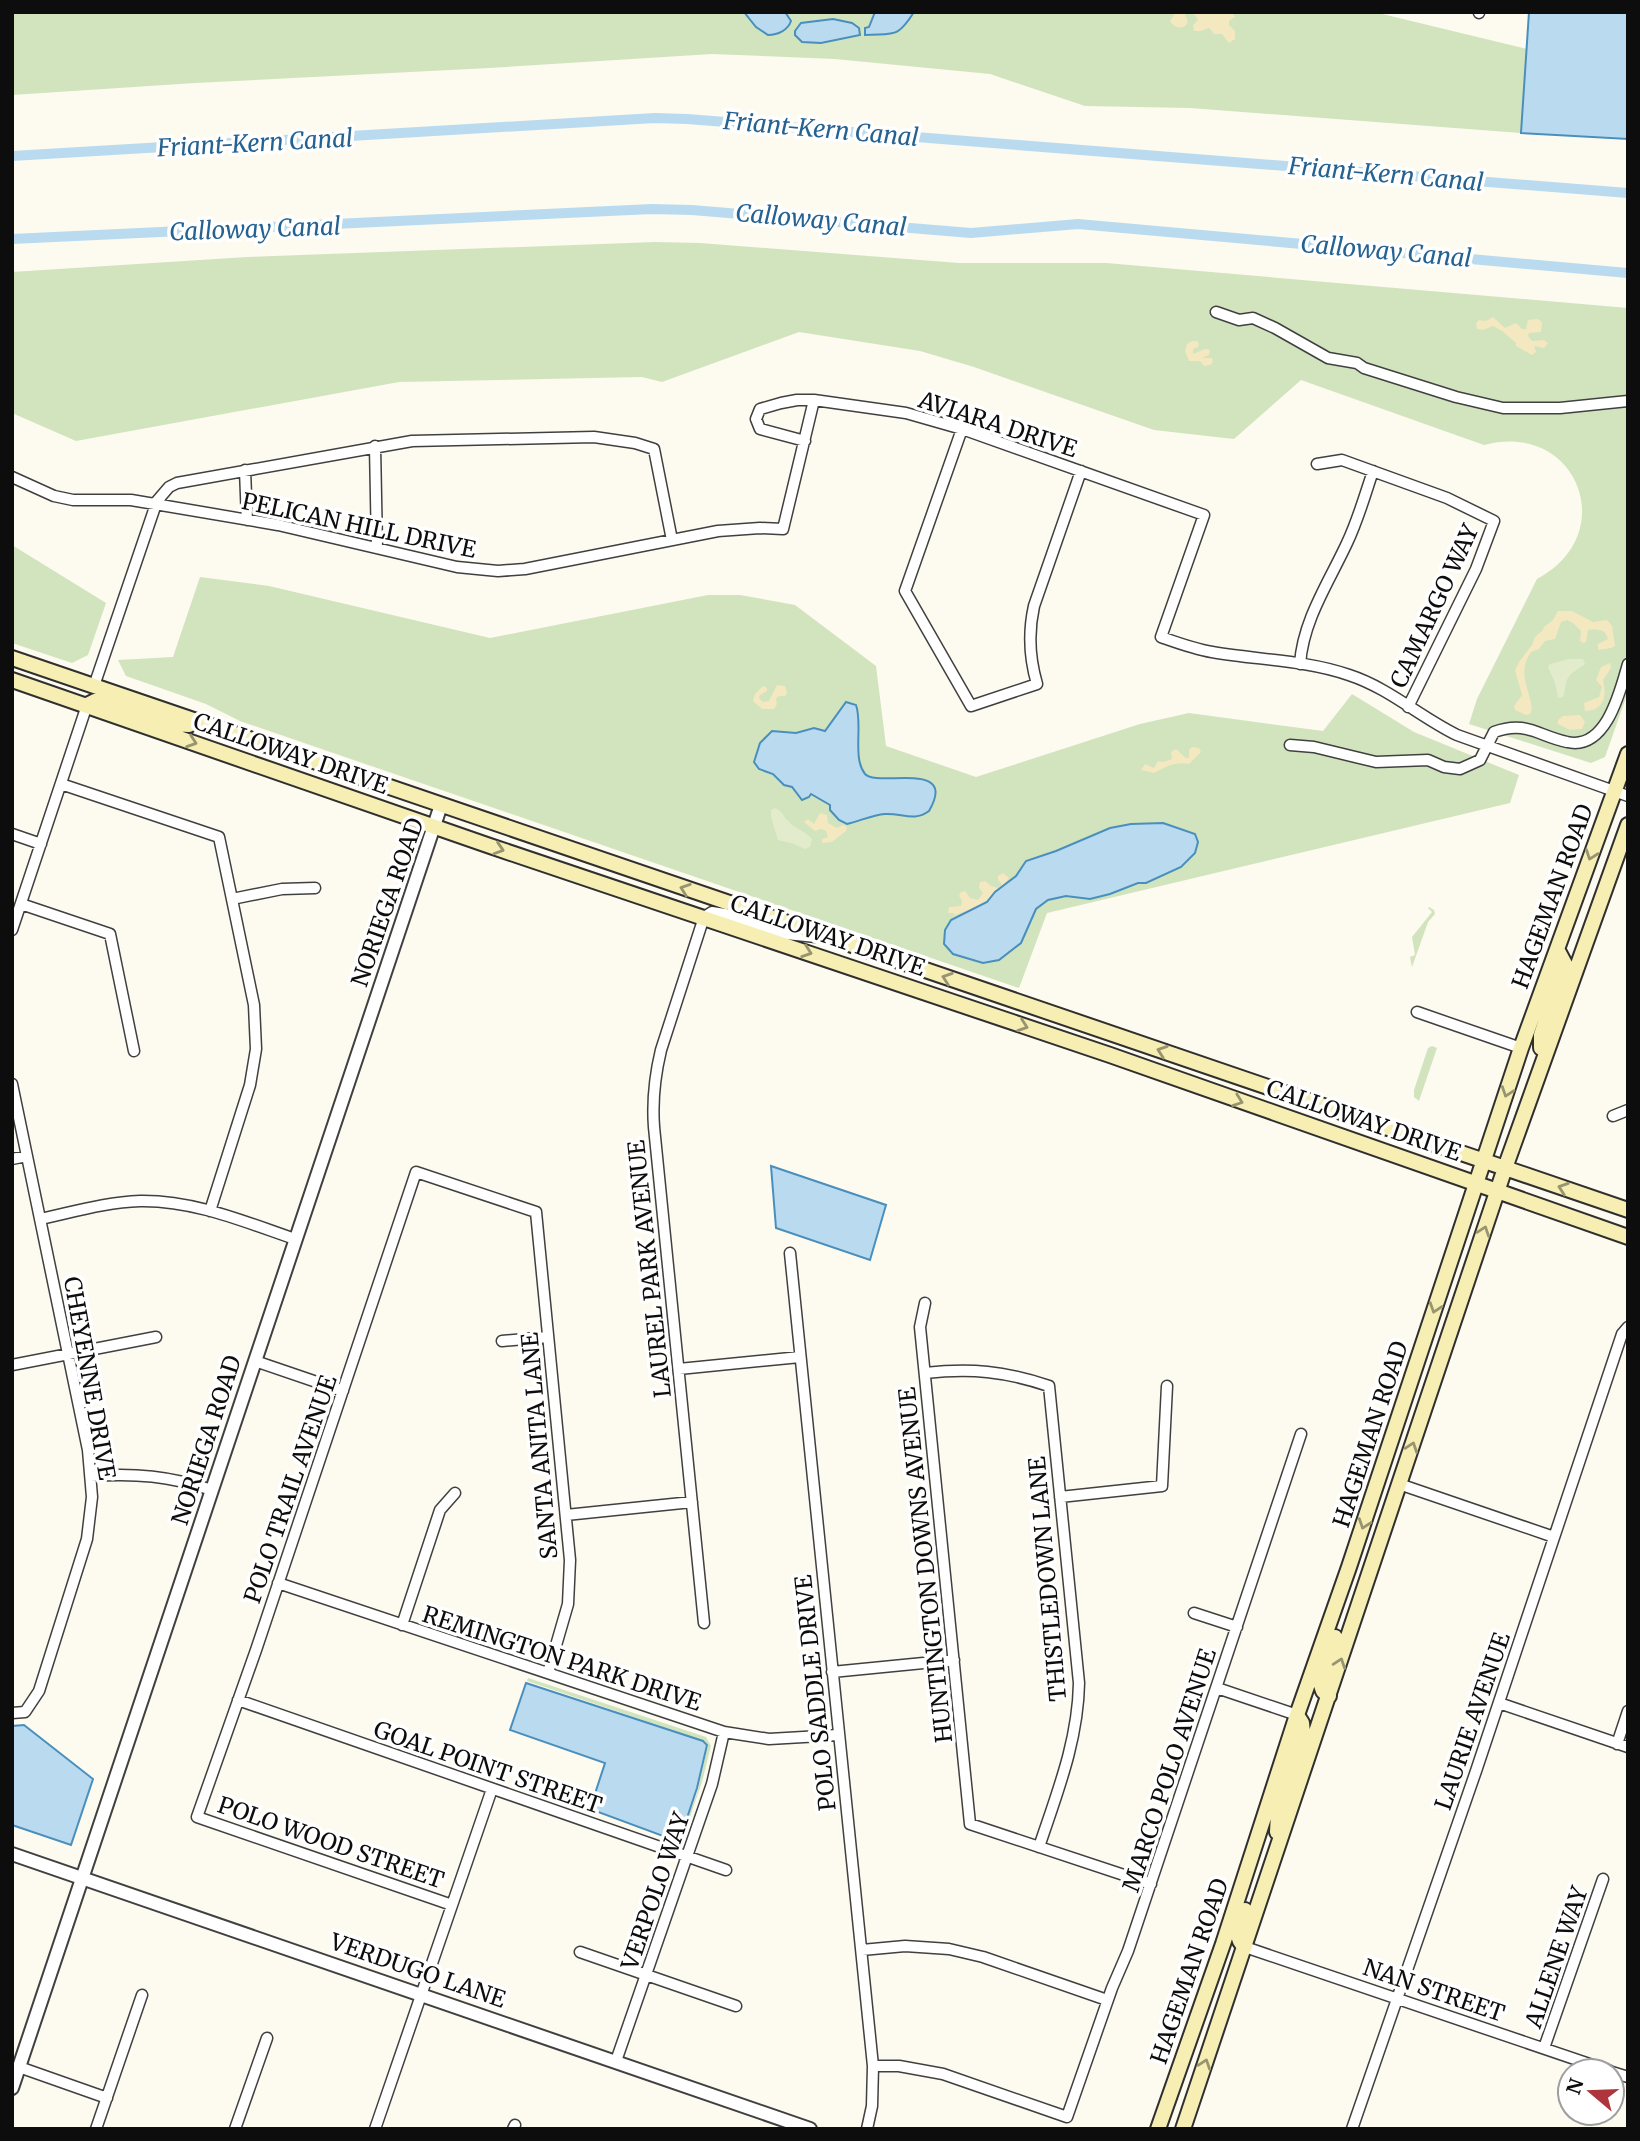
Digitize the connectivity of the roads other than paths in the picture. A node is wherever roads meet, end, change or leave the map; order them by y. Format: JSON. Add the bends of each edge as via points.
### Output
{"nodes":[{"id":1,"x":1216,"y":312,"type":"dead end"},
{"id":2,"x":814,"y":400,"type":"junction"},
{"id":3,"x":1628,"y":401,"type":"edge"},
{"id":4,"x":962,"y":429,"type":"junction"},
{"id":5,"x":804,"y":441,"type":"junction"},
{"id":6,"x":375,"y":446,"type":"junction"},
{"id":7,"x":1317,"y":464,"type":"dead end"},
{"id":8,"x":245,"y":470,"type":"junction"},
{"id":9,"x":1081,"y":471,"type":"junction"},
{"id":10,"x":1373,"y":471,"type":"junction"},
{"id":11,"x":12,"y":477,"type":"edge"},
{"id":12,"x":156,"y":504,"type":"junction"},
{"id":13,"x":247,"y":520,"type":"junction"},
{"id":14,"x":672,"y":540,"type":"junction"},
{"id":15,"x":377,"y":548,"type":"junction"},
{"id":16,"x":12,"y":658,"type":"edge"},
{"id":17,"x":1300,"y":664,"type":"junction"},
{"id":18,"x":1628,"y":664,"type":"edge"},
{"id":19,"x":12,"y":671,"type":"edge"},
{"id":20,"x":12,"y":680,"type":"edge"},
{"id":21,"x":94,"y":686,"type":"junction"},
{"id":22,"x":87,"y":705,"type":"junction"},
{"id":23,"x":1408,"y":707,"type":"junction"},
{"id":24,"x":208,"y":726,"type":"junction"},
{"id":25,"x":1290,"y":745,"type":"dead end"},
{"id":26,"x":1487,"y":746,"type":"junction"},
{"id":27,"x":1628,"y":754,"type":"edge"},
{"id":28,"x":61,"y":784,"type":"junction"},
{"id":29,"x":1621,"y":793,"type":"edge"},
{"id":30,"x":441,"y":805,"type":"junction"},
{"id":31,"x":1628,"y":825,"type":"edge"},
{"id":32,"x":434,"y":827,"type":"junction"},
{"id":33,"x":12,"y":834,"type":"edge"},
{"id":34,"x":41,"y":844,"type":"junction"},
{"id":35,"x":315,"y":888,"type":"dead end"},
{"id":36,"x":232,"y":899,"type":"junction"},
{"id":37,"x":21,"y":904,"type":"junction"},
{"id":38,"x":704,"y":917,"type":"junction"},
{"id":39,"x":12,"y":930,"type":"edge"},
{"id":40,"x":827,"y":937,"type":"junction"},
{"id":41,"x":1557,"y":949,"type":"junction"},
{"id":42,"x":1417,"y":1012,"type":"dead end"},
{"id":43,"x":1521,"y":1048,"type":"junction"},
{"id":44,"x":134,"y":1051,"type":"dead end"},
{"id":45,"x":1541,"y":1063,"type":"junction"},
{"id":46,"x":12,"y":1084,"type":"edge"},
{"id":47,"x":1628,"y":1110,"type":"edge"},
{"id":48,"x":1613,"y":1116,"type":"dead end"},
{"id":49,"x":27,"y":1156,"type":"junction"},
{"id":50,"x":12,"y":1159,"type":"edge"},
{"id":51,"x":1484,"y":1160,"type":"junction"},
{"id":52,"x":1505,"y":1168,"type":"junction"},
{"id":53,"x":416,"y":1172,"type":"joint"},
{"id":54,"x":1476,"y":1183,"type":"junction"},
{"id":55,"x":1498,"y":1191,"type":"junction"},
{"id":56,"x":1628,"y":1210,"type":"edge"},
{"id":57,"x":210,"y":1211,"type":"junction"},
{"id":58,"x":40,"y":1219,"type":"junction"},
{"id":59,"x":1628,"y":1237,"type":"edge"},
{"id":60,"x":295,"y":1239,"type":"junction"},
{"id":61,"x":790,"y":1253,"type":"dead end"},
{"id":62,"x":925,"y":1303,"type":"dead end"},
{"id":63,"x":1628,"y":1327,"type":"edge"},
{"id":64,"x":156,"y":1337,"type":"dead end"},
{"id":65,"x":548,"y":1337,"type":"junction"},
{"id":66,"x":502,"y":1341,"type":"dead end"},
{"id":67,"x":68,"y":1354,"type":"junction"},
{"id":68,"x":800,"y":1357,"type":"junction"},
{"id":69,"x":255,"y":1361,"type":"junction"},
{"id":70,"x":1418,"y":1361,"type":"junction"},
{"id":71,"x":12,"y":1365,"type":"edge"},
{"id":72,"x":679,"y":1369,"type":"junction"},
{"id":73,"x":925,"y":1373,"type":"junction"},
{"id":74,"x":1167,"y":1386,"type":"dead end"},
{"id":75,"x":343,"y":1391,"type":"junction"},
{"id":76,"x":1301,"y":1434,"type":"dead end"},
{"id":77,"x":91,"y":1476,"type":"junction"},
{"id":78,"x":1399,"y":1484,"type":"junction"},
{"id":79,"x":212,"y":1490,"type":"junction"},
{"id":80,"x":455,"y":1493,"type":"dead end"},
{"id":81,"x":1060,"y":1497,"type":"junction"},
{"id":82,"x":692,"y":1502,"type":"junction"},
{"id":83,"x":566,"y":1515,"type":"junction"},
{"id":84,"x":1554,"y":1537,"type":"junction"},
{"id":85,"x":1349,"y":1567,"type":"junction"},
{"id":86,"x":278,"y":1583,"type":"junction"},
{"id":87,"x":1194,"y":1613,"type":"dead end"},
{"id":88,"x":704,"y":1622,"type":"dead end"},
{"id":89,"x":402,"y":1625,"type":"junction"},
{"id":90,"x":1237,"y":1627,"type":"junction"},
{"id":91,"x":954,"y":1660,"type":"junction"},
{"id":92,"x":832,"y":1672,"type":"junction"},
{"id":93,"x":548,"y":1673,"type":"junction"},
{"id":94,"x":1217,"y":1688,"type":"junction"},
{"id":95,"x":1329,"y":1696,"type":"junction"},
{"id":96,"x":238,"y":1700,"type":"junction"},
{"id":97,"x":1499,"y":1703,"type":"junction"},
{"id":98,"x":1628,"y":1710,"type":"edge"},
{"id":99,"x":12,"y":1713,"type":"edge"},
{"id":100,"x":1297,"y":1715,"type":"junction"},
{"id":101,"x":724,"y":1732,"type":"junction"},
{"id":102,"x":838,"y":1735,"type":"junction"},
{"id":103,"x":1617,"y":1744,"type":"junction"},
{"id":104,"x":1628,"y":1747,"type":"edge"},
{"id":105,"x":492,"y":1789,"type":"junction"},
{"id":106,"x":197,"y":1816,"type":"joint"},
{"id":107,"x":1264,"y":1824,"type":"junction"},
{"id":108,"x":1039,"y":1847,"type":"junction"},
{"id":109,"x":1276,"y":1851,"type":"junction"},
{"id":110,"x":12,"y":1854,"type":"edge"},
{"id":111,"x":688,"y":1856,"type":"junction"},
{"id":112,"x":726,"y":1870,"type":"dead end"},
{"id":113,"x":82,"y":1878,"type":"junction"},
{"id":114,"x":1603,"y":1879,"type":"dead end"},
{"id":115,"x":1151,"y":1884,"type":"junction"},
{"id":116,"x":452,"y":1905,"type":"junction"},
{"id":117,"x":1245,"y":1947,"type":"junction"},
{"id":118,"x":862,"y":1950,"type":"junction"},
{"id":119,"x":580,"y":1952,"type":"dead end"},
{"id":120,"x":646,"y":1975,"type":"junction"},
{"id":121,"x":422,"y":1994,"type":"junction"},
{"id":122,"x":142,"y":1995,"type":"dead end"},
{"id":123,"x":1398,"y":1998,"type":"junction"},
{"id":124,"x":1107,"y":2000,"type":"junction"},
{"id":125,"x":736,"y":2006,"type":"dead end"},
{"id":126,"x":267,"y":2038,"type":"dead end"},
{"id":127,"x":1544,"y":2048,"type":"junction"},
{"id":128,"x":1570,"y":2057,"type":"edge"},
{"id":129,"x":617,"y":2061,"type":"junction"},
{"id":130,"x":873,"y":2066,"type":"junction"},
{"id":131,"x":19,"y":2067,"type":"junction"},
{"id":132,"x":12,"y":2088,"type":"edge"},
{"id":133,"x":107,"y":2098,"type":"junction"},
{"id":134,"x":791,"y":2126,"type":"edge"},
{"id":135,"x":96,"y":2129,"type":"edge"},
{"id":136,"x":235,"y":2129,"type":"edge"},
{"id":137,"x":375,"y":2129,"type":"edge"},
{"id":138,"x":810,"y":2129,"type":"edge"},
{"id":139,"x":867,"y":2129,"type":"edge"},
{"id":140,"x":1158,"y":2129,"type":"edge"},
{"id":141,"x":1183,"y":2129,"type":"edge"},
{"id":142,"x":1352,"y":2129,"type":"edge"}],
"edges":[{"from":1,"to":3,"type":"street","via":[[1239,320],[1253,318],[1328,358],[1503,408]]},
{"from":2,"to":4,"type":"street","name":"AVIARA DRIVE","via":[[906,413]]},
{"from":2,"to":5,"type":"street"},
{"from":2,"to":5,"type":"street","name":"AVIARA DRIVE","via":[[766,407],[755,419],[765,432]]},
{"from":4,"to":9,"type":"street","name":"AVIARA DRIVE"},
{"from":4,"to":9,"type":"street","via":[[905,591],[971,706],[1037,684],[1030,655],[1032,614]]},
{"from":5,"to":14,"type":"street","name":"PELICAN HILL DRIVE","via":[[783,530],[739,528]]},
{"from":6,"to":8,"type":"street"},
{"from":6,"to":14,"type":"street","via":[[594,437],[654,449]]},
{"from":6,"to":15,"type":"street"},
{"from":7,"to":10,"type":"street","via":[[1342,460]]},
{"from":8,"to":12,"type":"street","via":[[177,483],[162,493]]},
{"from":8,"to":13,"type":"street"},
{"from":9,"to":17,"type":"street","name":"AVIARA DRIVE","via":[[1204,514],[1161,637],[1210,652]]},
{"from":10,"to":17,"type":"street","via":[[1349,540],[1309,620]]},
{"from":10,"to":23,"type":"street","name":"CAMARGO WAY","via":[[1494,521],[1476,569]]},
{"from":11,"to":12,"type":"street","name":"PELICAN HILL DRIVE","via":[[73,500]]},
{"from":12,"to":13,"type":"street","name":"PELICAN HILL DRIVE"},
{"from":12,"to":21,"type":"street"},
{"from":13,"to":15,"type":"street","name":"PELICAN HILL DRIVE"},
{"from":14,"to":15,"type":"street","name":"PELICAN HILL DRIVE","via":[[498,571],[457,567]]},
{"from":16,"to":21,"type":"main road","name":"CALLOWAY DRIVE"},
{"from":17,"to":23,"type":"street","via":[[1372,684]]},
{"from":18,"to":26,"type":"street","via":[[1618,701],[1589,741],[1568,743],[1513,726],[1494,732]]},
{"from":19,"to":21,"type":"main road","via":[[74,691]]},
{"from":20,"to":22,"type":"main road","name":"CALLOWAY DRIVE"},
{"from":21,"to":24,"type":"main road","name":"CALLOWAY DRIVE"},
{"from":22,"to":24,"type":"main road","via":[[104,700],[171,724]]},
{"from":22,"to":28,"type":"street"},
{"from":22,"to":32,"type":"main road","name":"CALLOWAY DRIVE","one_way":true},
{"from":23,"to":26,"type":"street"},
{"from":24,"to":30,"type":"main road","name":"CALLOWAY DRIVE"},
{"from":25,"to":26,"type":"street","via":[[1376,762],[1428,760],[1451,769],[1480,760]]},
{"from":26,"to":29,"type":"street"},
{"from":27,"to":29,"type":"main road","name":"HAGEMAN ROAD"},
{"from":28,"to":34,"type":"street"},
{"from":28,"to":36,"type":"street","via":[[219,837]]},
{"from":29,"to":41,"type":"main road","name":"HAGEMAN ROAD","one_way":true},
{"from":30,"to":32,"type":"street","name":"NORIEGA ROAD"},
{"from":40,"to":30,"type":"main road","name":"CALLOWAY DRIVE","one_way":true},
{"from":31,"to":45,"type":"main road","name":"HAGEMAN ROAD"},
{"from":32,"to":38,"type":"main road","name":"CALLOWAY DRIVE","one_way":true},
{"from":32,"to":60,"type":"street","name":"NORIEGA ROAD"},
{"from":33,"to":34,"type":"street"},
{"from":34,"to":37,"type":"street"},
{"from":35,"to":36,"type":"street"},
{"from":36,"to":57,"type":"street","via":[[254,1005],[256,1049],[250,1086]]},
{"from":37,"to":39,"type":"street"},
{"from":37,"to":44,"type":"street","via":[[110,934]]},
{"from":38,"to":40,"type":"street","via":[[712,912],[725,914],[786,934]]},
{"from":38,"to":54,"type":"main road","name":"CALLOWAY DRIVE","one_way":true},
{"from":38,"to":72,"type":"street","name":"LAUREL PARK AVENUE","via":[[661,1050],[653,1093]]},
{"from":51,"to":40,"type":"main road","name":"CALLOWAY DRIVE","one_way":true},
{"from":41,"to":43,"type":"main road","name":"HAGEMAN ROAD"},
{"from":41,"to":45,"type":"main road","via":[[1565,964],[1541,1035]]},
{"from":42,"to":43,"type":"street"},
{"from":43,"to":51,"type":"main road","name":"HAGEMAN ROAD","one_way":true},
{"from":45,"to":52,"type":"main road","name":"HAGEMAN ROAD"},
{"from":46,"to":49,"type":"street","name":"CHEYENNE DRIVE"},
{"from":47,"to":48,"type":"street"},
{"from":49,"to":50,"type":"street"},
{"from":49,"to":58,"type":"street","name":"CHEYENNE DRIVE"},
{"from":51,"to":52,"type":"main road","name":"CALLOWAY DRIVE"},
{"from":51,"to":54,"type":"main road","name":"HAGEMAN ROAD"},
{"from":52,"to":55,"type":"main road","name":"HAGEMAN ROAD"},
{"from":56,"to":52,"type":"main road","name":"CALLOWAY DRIVE","one_way":true},
{"from":53,"to":65,"type":"street","name":"SANTA ANITA LANE","via":[[536,1212]]},
{"from":53,"to":75,"type":"street","name":"POLO TRAIL AVENUE"},
{"from":54,"to":55,"type":"main road","name":"CALLOWAY DRIVE"},
{"from":54,"to":70,"type":"main road","name":"HAGEMAN ROAD","one_way":true},
{"from":55,"to":59,"type":"main road","name":"CALLOWAY DRIVE"},
{"from":78,"to":55,"type":"main road","name":"HAGEMAN ROAD","one_way":true},
{"from":57,"to":58,"type":"street","via":[[138,1201]]},
{"from":57,"to":60,"type":"street"},
{"from":58,"to":67,"type":"street","name":"CHEYENNE DRIVE"},
{"from":60,"to":69,"type":"street","name":"NORIEGA ROAD"},
{"from":61,"to":68,"type":"street","name":"POLO SADDLE DRIVE"},
{"from":62,"to":73,"type":"street","name":"HUNTINGTON DOWNS AVENUE","via":[[920,1327]]},
{"from":63,"to":84,"type":"street","name":"LAURIE AVENUE"},
{"from":64,"to":67,"type":"street"},
{"from":65,"to":66,"type":"street"},
{"from":65,"to":83,"type":"street","name":"SANTA ANITA LANE"},
{"from":67,"to":71,"type":"street"},
{"from":67,"to":77,"type":"street","name":"CHEYENNE DRIVE"},
{"from":68,"to":72,"type":"street"},
{"from":68,"to":92,"type":"street","name":"POLO SADDLE DRIVE"},
{"from":69,"to":75,"type":"street"},
{"from":69,"to":79,"type":"street","name":"NORIEGA ROAD"},
{"from":70,"to":78,"type":"main road","via":[[1416,1386],[1391,1471]]},
{"from":70,"to":85,"type":"main road","name":"HAGEMAN ROAD","one_way":true},
{"from":72,"to":82,"type":"street","name":"LAUREL PARK AVENUE"},
{"from":73,"to":81,"type":"street","name":"THISTLEDOWN LANE","via":[[978,1370],[1049,1385]]},
{"from":73,"to":91,"type":"street","name":"HUNTINGTON DOWNS AVENUE"},
{"from":74,"to":81,"type":"street","via":[[1162,1486]]},
{"from":75,"to":86,"type":"street","name":"POLO TRAIL AVENUE"},
{"from":76,"to":90,"type":"street","name":"MARCO POLO AVENUE"},
{"from":77,"to":79,"type":"street","via":[[154,1476]]},
{"from":77,"to":99,"type":"street","name":"CHEYENNE DRIVE","via":[[84,1549],[39,1690],[25,1712]]},
{"from":78,"to":84,"type":"street"},
{"from":95,"to":78,"type":"main road","name":"HAGEMAN ROAD","one_way":true},
{"from":79,"to":113,"type":"street","name":"NORIEGA ROAD"},
{"from":80,"to":89,"type":"street","via":[[440,1510]]},
{"from":81,"to":108,"type":"street","name":"THISTLEDOWN LANE","via":[[1079,1705],[1072,1745]]},
{"from":82,"to":83,"type":"street"},
{"from":82,"to":88,"type":"street","name":"LAUREL PARK AVENUE"},
{"from":83,"to":93,"type":"street","name":"SANTA ANITA LANE","via":[[568,1604]]},
{"from":84,"to":97,"type":"street","name":"LAURIE AVENUE"},
{"from":85,"to":95,"type":"main road","via":[[1346,1602],[1320,1682]]},
{"from":85,"to":100,"type":"main road","name":"HAGEMAN ROAD"},
{"from":86,"to":89,"type":"street","name":"REMINGTON PARK DRIVE"},
{"from":86,"to":96,"type":"street","name":"POLO TRAIL AVENUE"},
{"from":87,"to":90,"type":"street"},
{"from":89,"to":93,"type":"street","name":"REMINGTON PARK DRIVE"},
{"from":90,"to":94,"type":"street","name":"MARCO POLO AVENUE"},
{"from":91,"to":92,"type":"street"},
{"from":91,"to":108,"type":"street","name":"HUNTINGTON DOWNS AVENUE","via":[[970,1824]]},
{"from":92,"to":102,"type":"street","name":"POLO SADDLE DRIVE"},
{"from":93,"to":101,"type":"street","name":"REMINGTON PARK DRIVE"},
{"from":94,"to":100,"type":"street"},
{"from":94,"to":115,"type":"street","name":"MARCO POLO AVENUE"},
{"from":95,"to":109,"type":"main road","name":"HAGEMAN ROAD"},
{"from":96,"to":105,"type":"street","name":"GOAL POINT STREET"},
{"from":96,"to":106,"type":"street","name":"POLO TRAIL AVENUE"},
{"from":97,"to":103,"type":"street"},
{"from":97,"to":123,"type":"street","name":"LAURIE AVENUE"},
{"from":98,"to":103,"type":"street"},
{"from":100,"to":107,"type":"main road","name":"HAGEMAN ROAD"},
{"from":100,"to":109,"type":"main road","via":[[1303,1734],[1278,1814]]},
{"from":101,"to":102,"type":"street","name":"REMINGTON PARK DRIVE","via":[[789,1740]]},
{"from":101,"to":111,"type":"street","name":"VERPOLO WAY"},
{"from":102,"to":118,"type":"street","name":"POLO SADDLE DRIVE"},
{"from":103,"to":104,"type":"street"},
{"from":105,"to":111,"type":"street","name":"GOAL POINT STREET"},
{"from":105,"to":116,"type":"street"},
{"from":106,"to":116,"type":"street","name":"POLO WOOD STREET"},
{"from":107,"to":117,"type":"main road","via":[[1261,1857],[1237,1935]]},
{"from":107,"to":140,"type":"main road","name":"HAGEMAN ROAD"},
{"from":108,"to":115,"type":"street"},
{"from":109,"to":117,"type":"main road","name":"HAGEMAN ROAD"},
{"from":110,"to":113,"type":"street","name":"VERDUGO LANE"},
{"from":111,"to":112,"type":"street","name":"GOAL POINT STREET"},
{"from":111,"to":120,"type":"street","name":"VERPOLO WAY"},
{"from":113,"to":121,"type":"street","name":"VERDUGO LANE"},
{"from":113,"to":131,"type":"street","name":"NORIEGA ROAD"},
{"from":114,"to":127,"type":"street","name":"ALLENE WAY"},
{"from":115,"to":124,"type":"street","name":"MARCO POLO AVENUE"},
{"from":116,"to":121,"type":"street"},
{"from":117,"to":123,"type":"street","name":"NAN STREET"},
{"from":141,"to":117,"type":"main road","name":"HAGEMAN ROAD","one_way":true},
{"from":118,"to":124,"type":"street","via":[[905,1946],[949,1949]]},
{"from":118,"to":130,"type":"street","name":"POLO SADDLE DRIVE"},
{"from":119,"to":120,"type":"street"},
{"from":120,"to":125,"type":"street"},
{"from":120,"to":129,"type":"street","name":"VERPOLO WAY"},
{"from":121,"to":129,"type":"street","name":"VERDUGO LANE"},
{"from":121,"to":137,"type":"street"},
{"from":122,"to":133,"type":"street"},
{"from":123,"to":127,"type":"street","name":"NAN STREET"},
{"from":123,"to":142,"type":"street","name":"LAURIE AVENUE"},
{"from":124,"to":130,"type":"street","name":"MARCO POLO AVENUE","via":[[1067,2117],[943,2074]]},
{"from":126,"to":136,"type":"street"},
{"from":127,"to":128,"type":"street","name":"NAN STREET"},
{"from":129,"to":134,"type":"street","name":"VERDUGO LANE"},
{"from":130,"to":139,"type":"street","name":"POLO SADDLE DRIVE"},
{"from":131,"to":132,"type":"street","name":"NORIEGA ROAD"},
{"from":131,"to":133,"type":"street"},
{"from":133,"to":135,"type":"street"},
{"from":134,"to":138,"type":"street","name":"VERDUGO LANE"}]}
